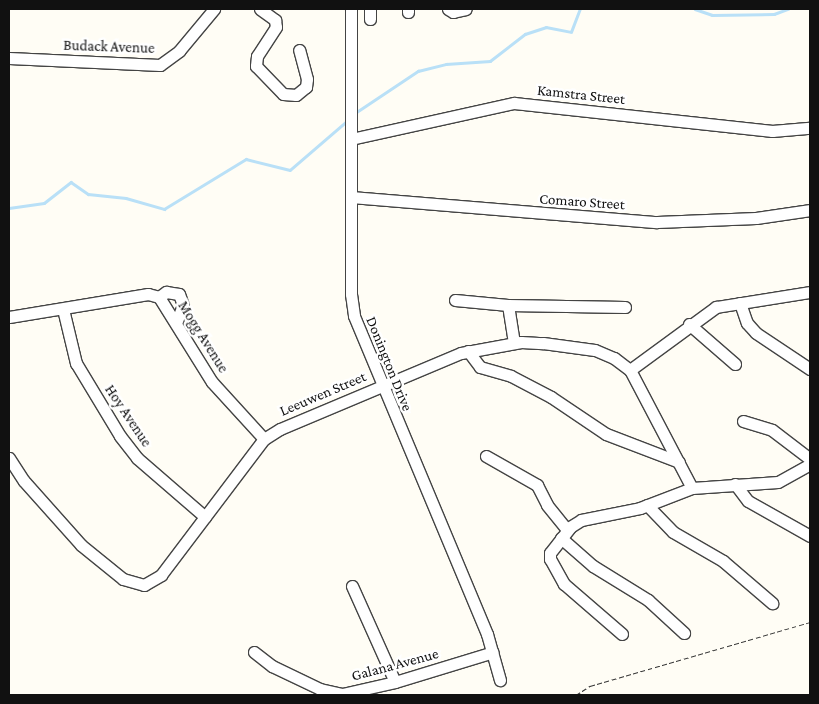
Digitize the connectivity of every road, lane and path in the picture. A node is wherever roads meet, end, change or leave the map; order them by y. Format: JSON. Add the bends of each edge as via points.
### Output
{"nodes":[{"id":1,"x":214,"y":9,"type":"edge"},
{"id":2,"x":260,"y":9,"type":"edge"},
{"id":3,"x":351,"y":9,"type":"edge"},
{"id":4,"x":448,"y":9,"type":"edge"},
{"id":5,"x":466,"y":9,"type":"edge"},
{"id":6,"x":299,"y":50,"type":"dead end"},
{"id":7,"x":9,"y":58,"type":"edge"},
{"id":8,"x":810,"y":128,"type":"edge"},
{"id":9,"x":351,"y":135,"type":"junction"},
{"id":10,"x":350,"y":197,"type":"junction"},
{"id":11,"x":810,"y":210,"type":"edge"},
{"id":12,"x":810,"y":292,"type":"edge"},
{"id":13,"x":159,"y":297,"type":"junction"},
{"id":14,"x":455,"y":300,"type":"dead end"},
{"id":15,"x":740,"y":303,"type":"junction"},
{"id":16,"x":508,"y":305,"type":"junction"},
{"id":17,"x":625,"y":307,"type":"dead end"},
{"id":18,"x":63,"y":309,"type":"junction"},
{"id":19,"x":9,"y":317,"type":"edge"},
{"id":20,"x":176,"y":323,"type":"junction"},
{"id":21,"x":688,"y":324,"type":"junction"},
{"id":22,"x":514,"y":343,"type":"junction"},
{"id":23,"x":468,"y":351,"type":"junction"},
{"id":24,"x":735,"y":364,"type":"dead end"},
{"id":25,"x":810,"y":369,"type":"edge"},
{"id":26,"x":630,"y":370,"type":"junction"},
{"id":27,"x":382,"y":386,"type":"junction"},
{"id":28,"x":743,"y":421,"type":"dead end"},
{"id":29,"x":264,"y":439,"type":"junction"},
{"id":30,"x":486,"y":456,"type":"dead end"},
{"id":31,"x":9,"y":458,"type":"edge"},
{"id":32,"x":810,"y":459,"type":"edge"},
{"id":33,"x":679,"y":462,"type":"junction"},
{"id":34,"x":810,"y":464,"type":"edge"},
{"id":35,"x":735,"y":484,"type":"junction"},
{"id":36,"x":692,"y":488,"type":"junction"},
{"id":37,"x":647,"y":505,"type":"junction"},
{"id":38,"x":205,"y":517,"type":"junction"},
{"id":39,"x":564,"y":534,"type":"junction"},
{"id":40,"x":810,"y":536,"type":"edge"},
{"id":41,"x":352,"y":586,"type":"dead end"},
{"id":42,"x":772,"y":603,"type":"dead end"},
{"id":43,"x":810,"y":622,"type":"edge"},
{"id":44,"x":684,"y":633,"type":"dead end"},
{"id":45,"x":622,"y":634,"type":"dead end"},
{"id":46,"x":254,"y":652,"type":"dead end"},
{"id":47,"x":493,"y":652,"type":"junction"},
{"id":48,"x":500,"y":680,"type":"dead end"},
{"id":49,"x":395,"y":682,"type":"junction"},
{"id":50,"x":576,"y":695,"type":"edge"}],
"edges":[{"from":1,"to":7,"type":"street","name":"Budack Avenue","via":[[179,51],[160,65]]},
{"from":2,"to":6,"type":"street","via":[[275,20],[276,27],[257,56],[256,66],[282,94],[296,95],[306,87]]},
{"from":3,"to":9,"type":"street","name":"Donington Drive"},
{"from":4,"to":5,"type":"street","via":[[453,12]]},
{"from":8,"to":9,"type":"street","name":"Kamstra Street","via":[[772,131],[514,103]]},
{"from":9,"to":10,"type":"street","name":"Donington Drive"},
{"from":10,"to":11,"type":"street","name":"Comaro Street","via":[[657,222],[756,218]]},
{"from":10,"to":27,"type":"street","name":"Donington Drive","via":[[352,309]]},
{"from":12,"to":15,"type":"street"},
{"from":13,"to":18,"type":"street","name":"Mogg Avenue","via":[[148,294]]},
{"from":13,"to":20,"type":"street","name":"Mogg Avenue"},
{"from":13,"to":20,"type":"street","via":[[166,292],[179,294],[183,305]]},
{"from":14,"to":16,"type":"street"},
{"from":15,"to":21,"type":"street","via":[[722,305]]},
{"from":15,"to":25,"type":"street","via":[[747,323],[756,333]]},
{"from":16,"to":17,"type":"street"},
{"from":16,"to":22,"type":"street"},
{"from":18,"to":19,"type":"street","name":"Mogg Avenue"},
{"from":18,"to":38,"type":"street","name":"Hoy Avenue","via":[[76,363],[124,442],[137,458]]},
{"from":20,"to":29,"type":"street","name":"Mogg Avenue","via":[[212,382]]},
{"from":21,"to":24,"type":"street"},
{"from":21,"to":26,"type":"street"},
{"from":22,"to":23,"type":"street","name":"Leeuwen Street"},
{"from":22,"to":26,"type":"street","name":"Leeuwen Street","via":[[564,344],[595,350]]},
{"from":23,"to":27,"type":"street","name":"Leeuwen Street"},
{"from":23,"to":33,"type":"street","via":[[480,367],[511,376],[601,431]]},
{"from":26,"to":33,"type":"street","name":"Leeuwen Street"},
{"from":27,"to":29,"type":"street","name":"Leeuwen Street","via":[[291,424]]},
{"from":27,"to":47,"type":"street","name":"Donington Drive"},
{"from":28,"to":32,"type":"street","via":[[772,430]]},
{"from":29,"to":38,"type":"street","name":"Leeuwen Street"},
{"from":30,"to":39,"type":"street","via":[[536,483]]},
{"from":31,"to":38,"type":"street","name":"Leeuwen Street","via":[[61,523],[106,566],[136,585],[154,582]]},
{"from":33,"to":36,"type":"street","name":"Leeuwen Street"},
{"from":34,"to":35,"type":"street","via":[[782,481]]},
{"from":35,"to":36,"type":"street"},
{"from":35,"to":40,"type":"street","via":[[748,501]]},
{"from":36,"to":37,"type":"street"},
{"from":37,"to":39,"type":"street","via":[[581,520]]},
{"from":37,"to":42,"type":"street","via":[[673,532],[723,561]]},
{"from":39,"to":44,"type":"street","via":[[593,566],[648,600]]},
{"from":39,"to":45,"type":"street","via":[[549,556],[564,584]]},
{"from":41,"to":49,"type":"street"},
{"from":43,"to":50,"type":"path","via":[[590,686]]},
{"from":46,"to":49,"type":"street","name":"Galana Avenue","via":[[272,666],[335,694]]},
{"from":47,"to":48,"type":"street","name":"Donington Drive"},
{"from":47,"to":49,"type":"street","name":"Galana Avenue"}]}
